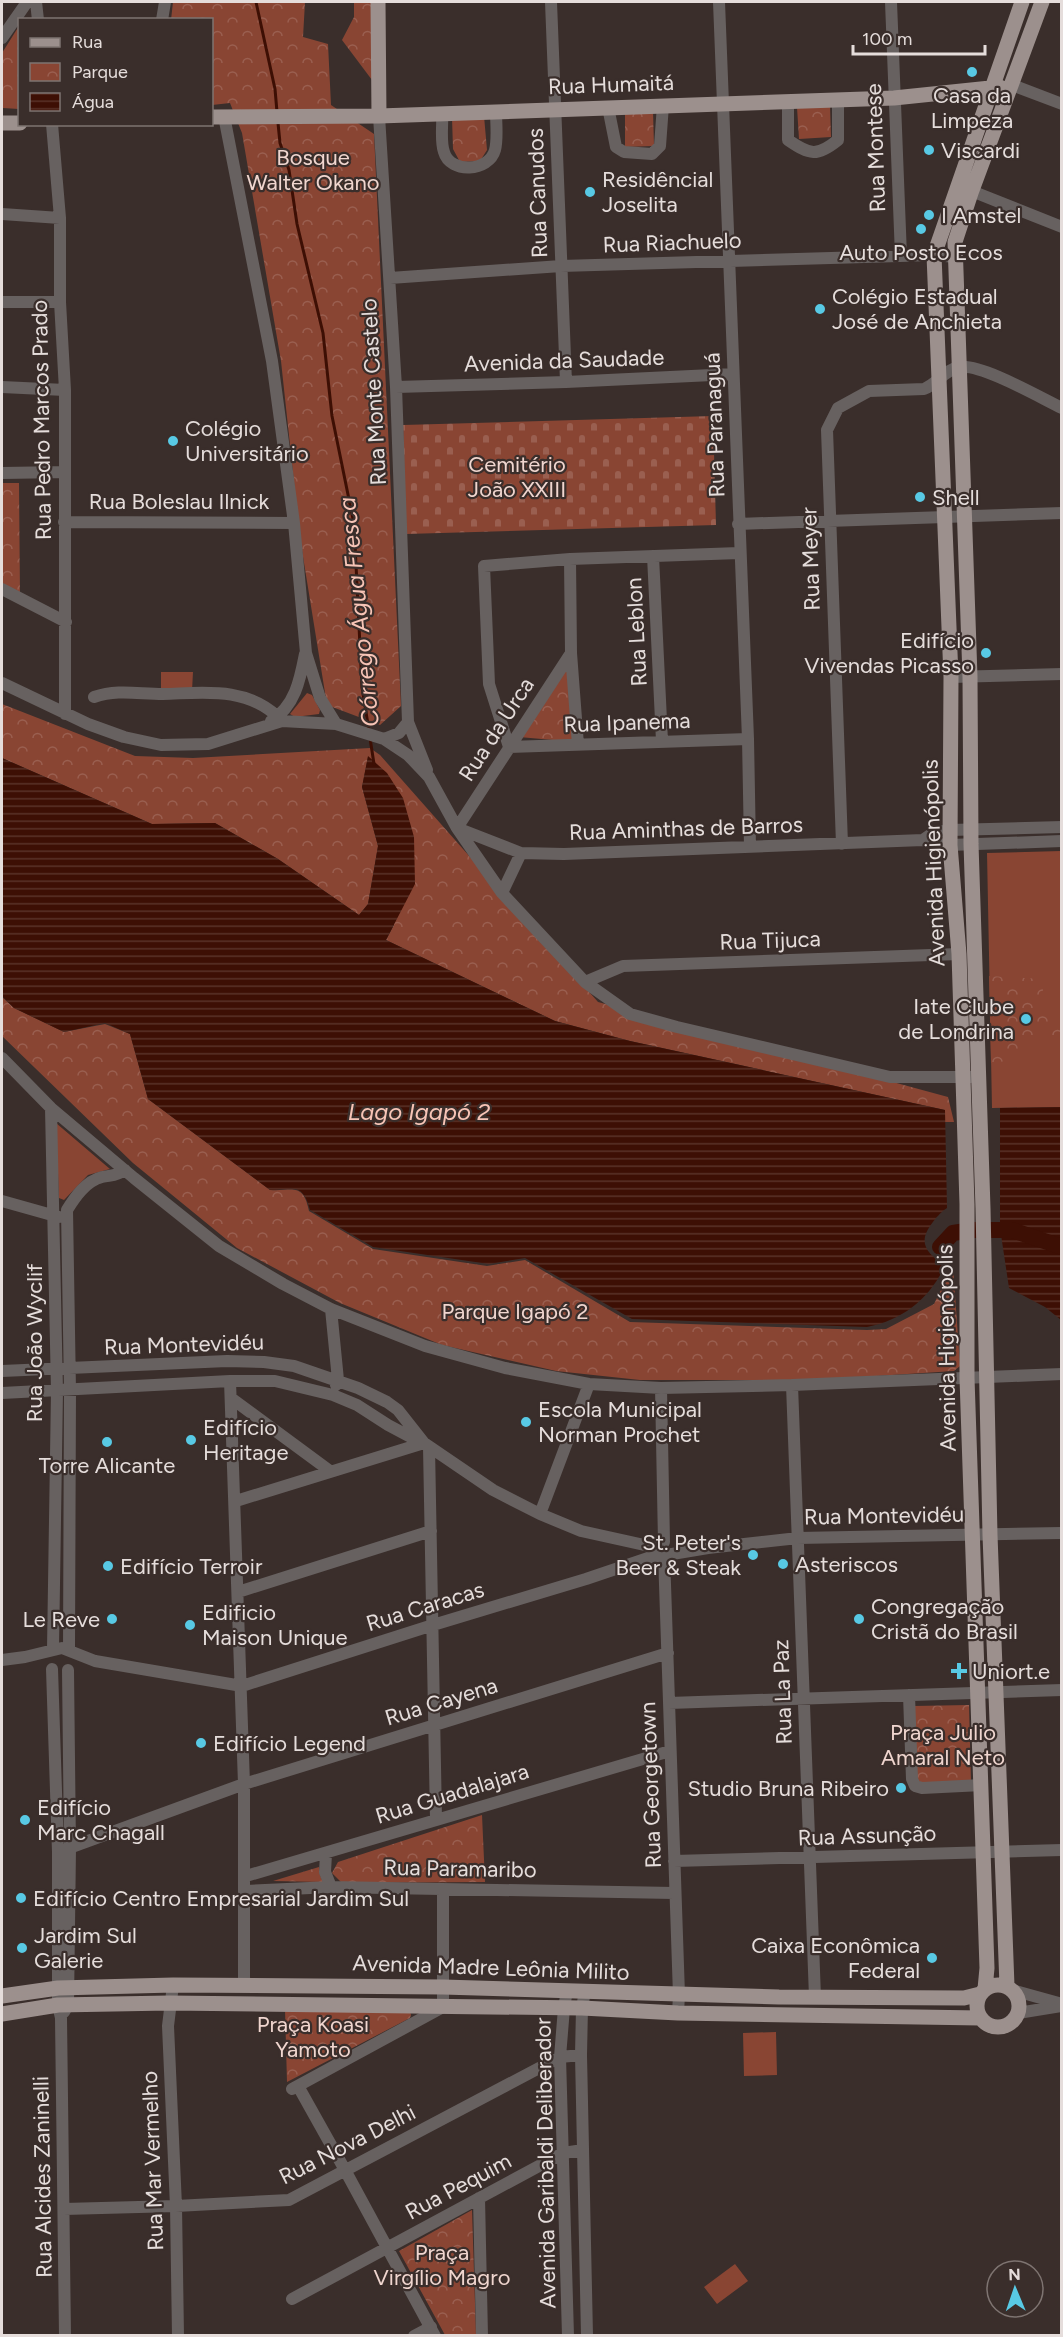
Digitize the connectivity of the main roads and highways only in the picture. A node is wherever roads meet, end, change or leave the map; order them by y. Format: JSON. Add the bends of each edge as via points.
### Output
{"nodes":[{"id":1,"x":378,"y":2,"type":"edge"},
{"id":2,"x":1022,"y":2,"type":"edge"},
{"id":3,"x":1042,"y":2,"type":"edge"},
{"id":4,"x":1012,"y":86,"type":"junction"},
{"id":5,"x":993,"y":87,"type":"junction"},
{"id":6,"x":218,"y":116,"type":"edge"},
{"id":7,"x":379,"y":116,"type":"junction"},
{"id":8,"x":1010,"y":1988,"type":"junction"},
{"id":9,"x":982,"y":1991,"type":"junction"},
{"id":10,"x":2,"y":1996,"type":"edge"},
{"id":11,"x":2,"y":2014,"type":"edge"},
{"id":12,"x":980,"y":2018,"type":"junction"}],
"edges":[{"from":1,"to":7,"type":"main road","name":"Rua Monte Castelo"},
{"from":2,"to":5,"type":"main road","name":"Avenida Higienópolis"},
{"from":3,"to":4,"type":"main road","name":"Avenida Higienópolis"},
{"from":4,"to":5,"type":"main road","name":"Rua Humaitá"},
{"from":4,"to":8,"type":"main road","name":"Avenida Higienópolis","via":[[955,242],[970,677],[990,1535],[1001,1853]]},
{"from":5,"to":7,"type":"main road","name":"Rua Humaitá","via":[[894,98]]},
{"from":5,"to":9,"type":"main road","name":"Avenida Higienópolis","via":[[934,255],[951,677],[950,838],[959,954],[967,1237],[967,1378],[987,1968]]},
{"from":6,"to":7,"type":"main road","name":"Rua Humaitá"},
{"from":8,"to":9,"type":"main road","via":[[996,1984]]},
{"from":8,"to":12,"type":"main road","via":[[1019,2000],[1018,2013],[1010,2024],[990,2026]]},
{"from":9,"to":10,"type":"main road","name":"Avenida Madre Leônia Milito","via":[[964,1998],[815,1997],[172,1985],[63,1988]]},
{"from":9,"to":12,"type":"main road","via":[[976,2006]]},
{"from":11,"to":12,"type":"main road","name":"Avenida Madre Leônia Milito","via":[[169,2003]]}]}
